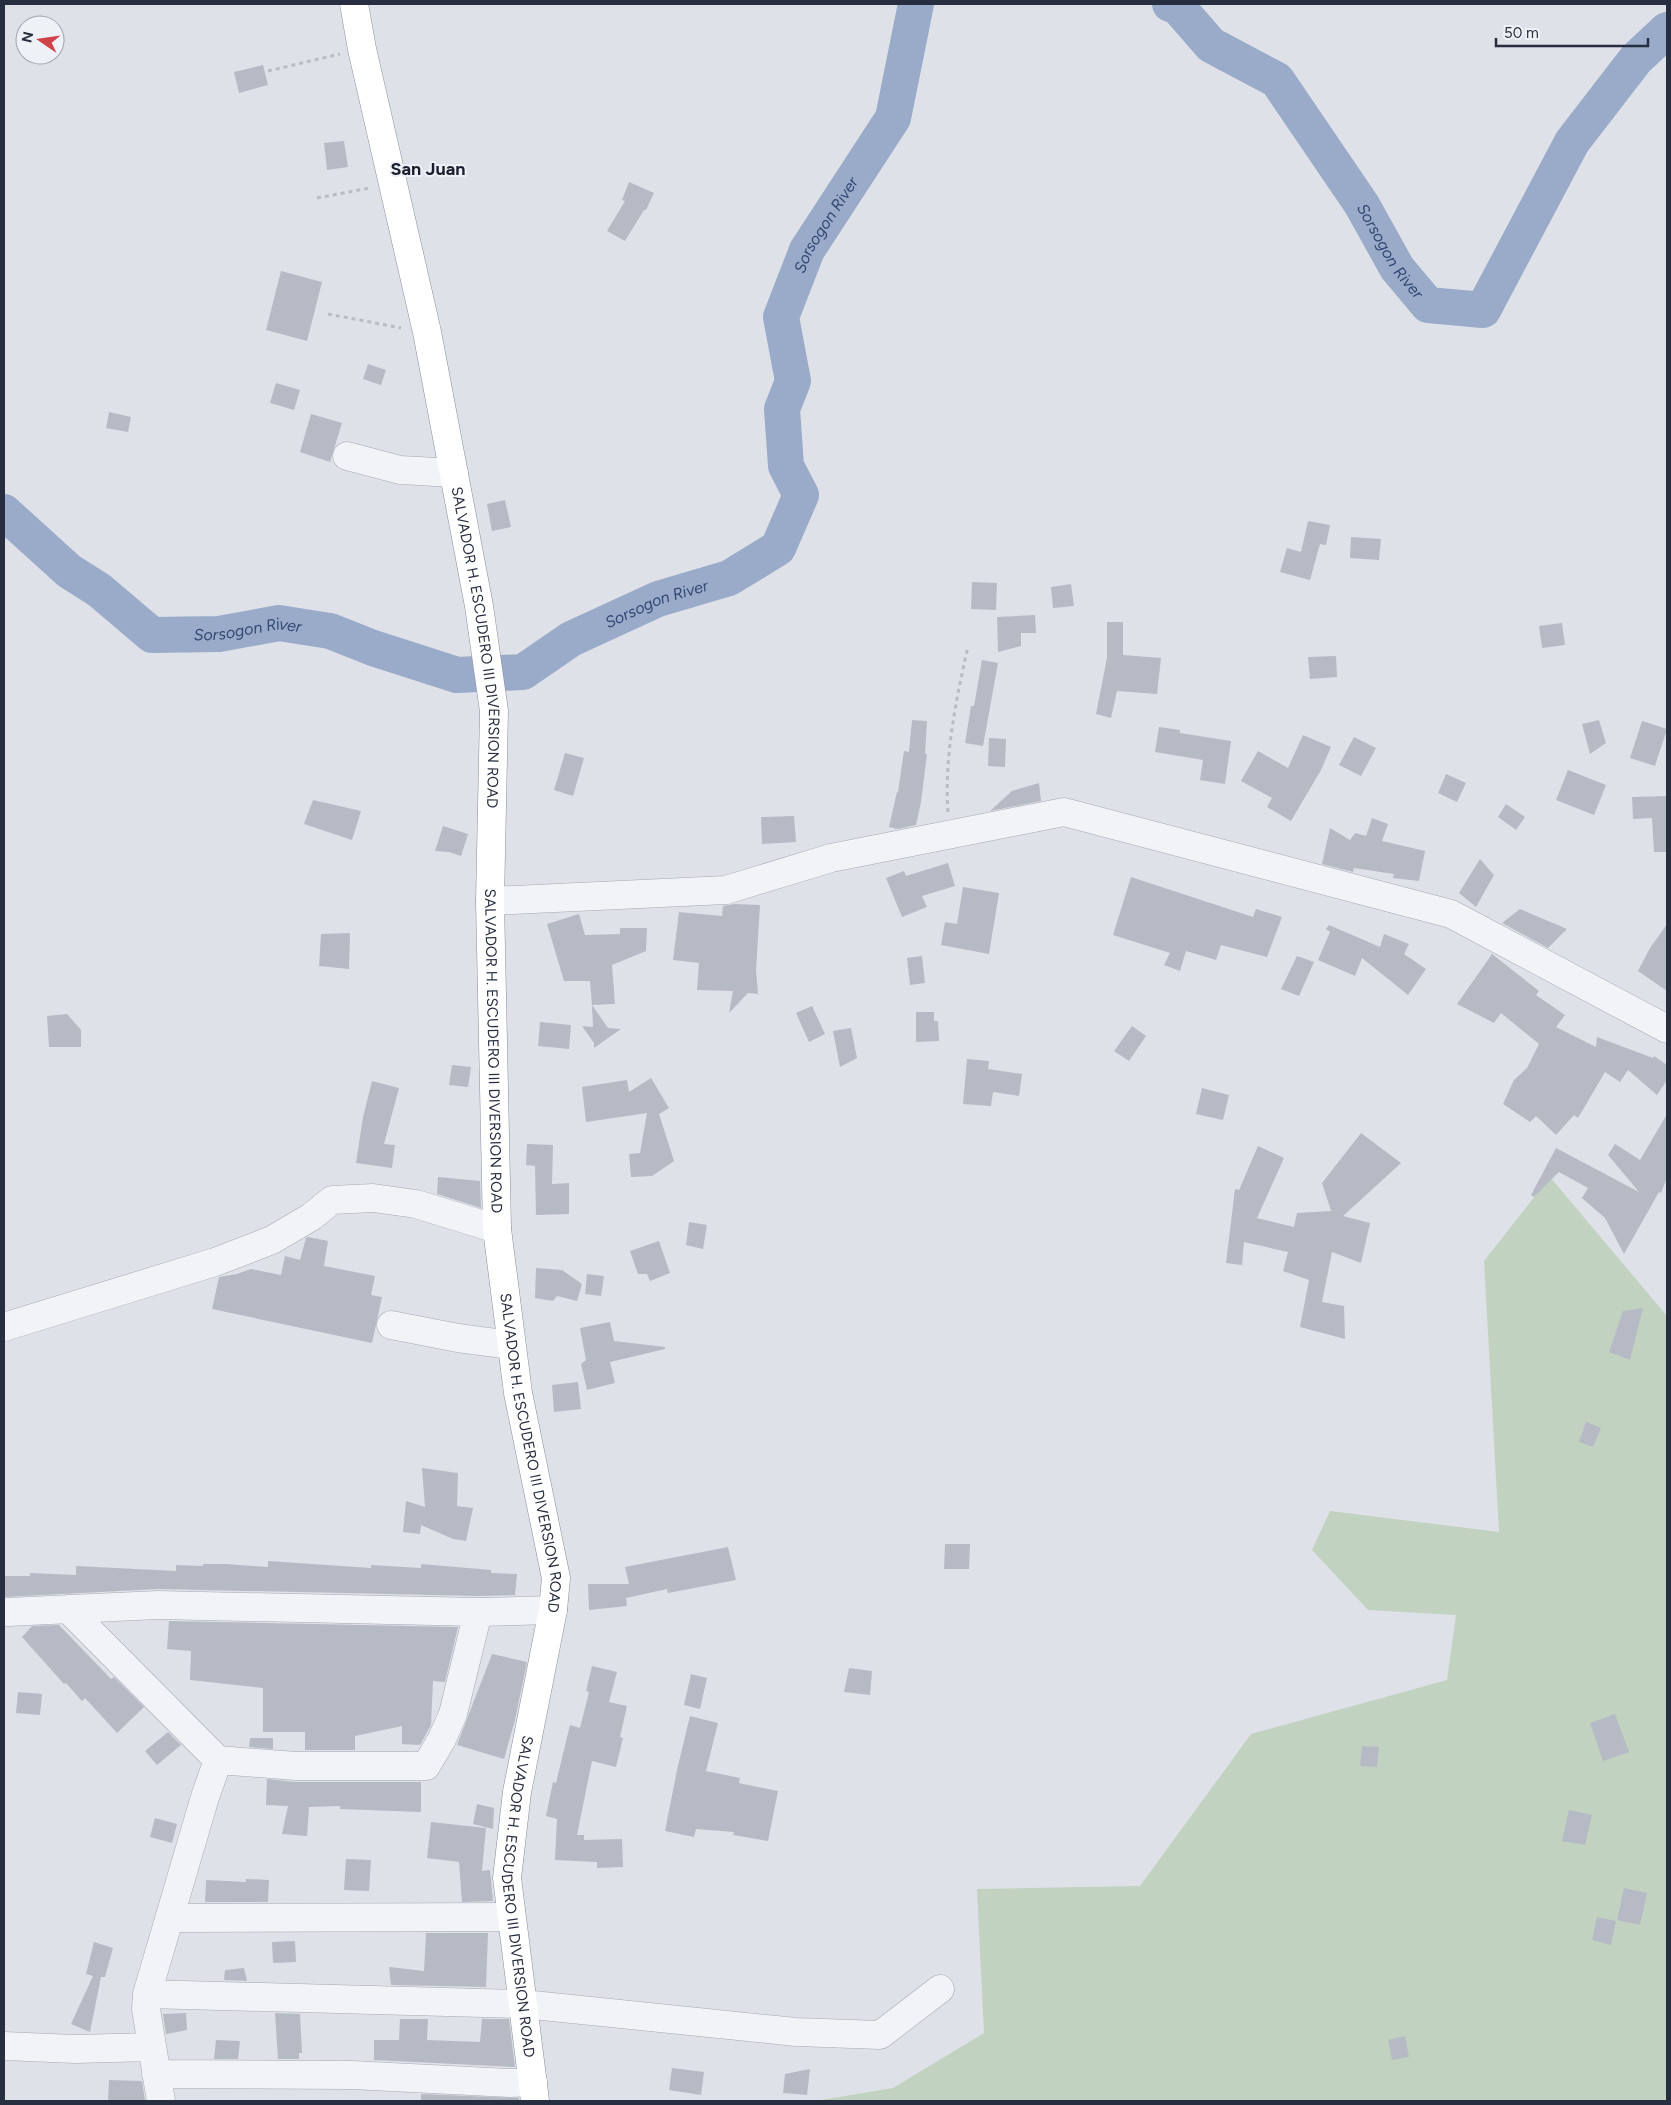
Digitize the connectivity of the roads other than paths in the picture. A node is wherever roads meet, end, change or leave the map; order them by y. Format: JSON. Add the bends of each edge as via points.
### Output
{"nodes":[{"id":1,"x":354,"y":4,"type":"edge"},
{"id":2,"x":347,"y":456,"type":"dead end"},
{"id":3,"x":454,"y":473,"type":"junction"},
{"id":4,"x":490,"y":901,"type":"junction"},
{"id":5,"x":1667,"y":1029,"type":"edge"},
{"id":6,"x":497,"y":1228,"type":"junction"},
{"id":7,"x":391,"y":1325,"type":"dead end"},
{"id":8,"x":4,"y":1326,"type":"edge"},
{"id":9,"x":511,"y":1345,"type":"junction"},
{"id":10,"x":68,"y":1609,"type":"junction"},
{"id":11,"x":553,"y":1610,"type":"junction"},
{"id":12,"x":7,"y":1612,"type":"dead end"},
{"id":13,"x":478,"y":1612,"type":"junction"},
{"id":14,"x":218,"y":1760,"type":"junction"},
{"id":15,"x":512,"y":1917,"type":"junction"},
{"id":16,"x":169,"y":1918,"type":"junction"},
{"id":17,"x":940,"y":1989,"type":"dead end"},
{"id":18,"x":147,"y":1994,"type":"junction"},
{"id":19,"x":522,"y":2004,"type":"junction"},
{"id":20,"x":4,"y":2046,"type":"edge"},
{"id":21,"x":152,"y":2047,"type":"junction"},
{"id":22,"x":156,"y":2074,"type":"junction"},
{"id":23,"x":534,"y":2091,"type":"edge"},
{"id":24,"x":160,"y":2101,"type":"edge"}],
"edges":[{"from":1,"to":3,"type":"highway","name":"SALVADOR H. ESCUDERO III DIVERSION ROAD"},
{"from":2,"to":3,"type":"street","via":[[400,470]]},
{"from":3,"to":4,"type":"highway","name":"SALVADOR H. ESCUDERO III DIVERSION ROAD","via":[[479,606],[494,711]]},
{"from":4,"to":5,"type":"street","via":[[726,890],[832,858],[1064,812],[1451,914]]},
{"from":4,"to":6,"type":"highway","name":"SALVADOR H. ESCUDERO III DIVERSION ROAD"},
{"from":6,"to":8,"type":"street","via":[[416,1204],[373,1198],[332,1200],[272,1240],[215,1262]]},
{"from":6,"to":9,"type":"highway","name":"SALVADOR H. ESCUDERO III DIVERSION ROAD"},
{"from":7,"to":9,"type":"street"},
{"from":9,"to":11,"type":"highway","name":"SALVADOR H. ESCUDERO III DIVERSION ROAD","via":[[556,1578]]},
{"from":10,"to":12,"type":"street"},
{"from":10,"to":13,"type":"street","via":[[158,1605]]},
{"from":10,"to":14,"type":"street"},
{"from":11,"to":13,"type":"street"},
{"from":11,"to":15,"type":"highway","name":"SALVADOR H. ESCUDERO III DIVERSION ROAD","via":[[517,1792],[507,1878]]},
{"from":13,"to":14,"type":"street","via":[[453,1714],[426,1766],[296,1766]]},
{"from":14,"to":16,"type":"street"},
{"from":15,"to":16,"type":"street"},
{"from":15,"to":19,"type":"highway","name":"SALVADOR H. ESCUDERO III DIVERSION ROAD"},
{"from":16,"to":18,"type":"street"},
{"from":17,"to":19,"type":"street","via":[[880,2035],[796,2032]]},
{"from":18,"to":19,"type":"street"},
{"from":18,"to":21,"type":"street"},
{"from":19,"to":23,"type":"highway","name":"SALVADOR H. ESCUDERO III DIVERSION ROAD"},
{"from":20,"to":21,"type":"street","via":[[75,2050]]},
{"from":21,"to":22,"type":"street"},
{"from":22,"to":23,"type":"street","via":[[352,2075],[510,2084]]},
{"from":22,"to":24,"type":"street"}]}
